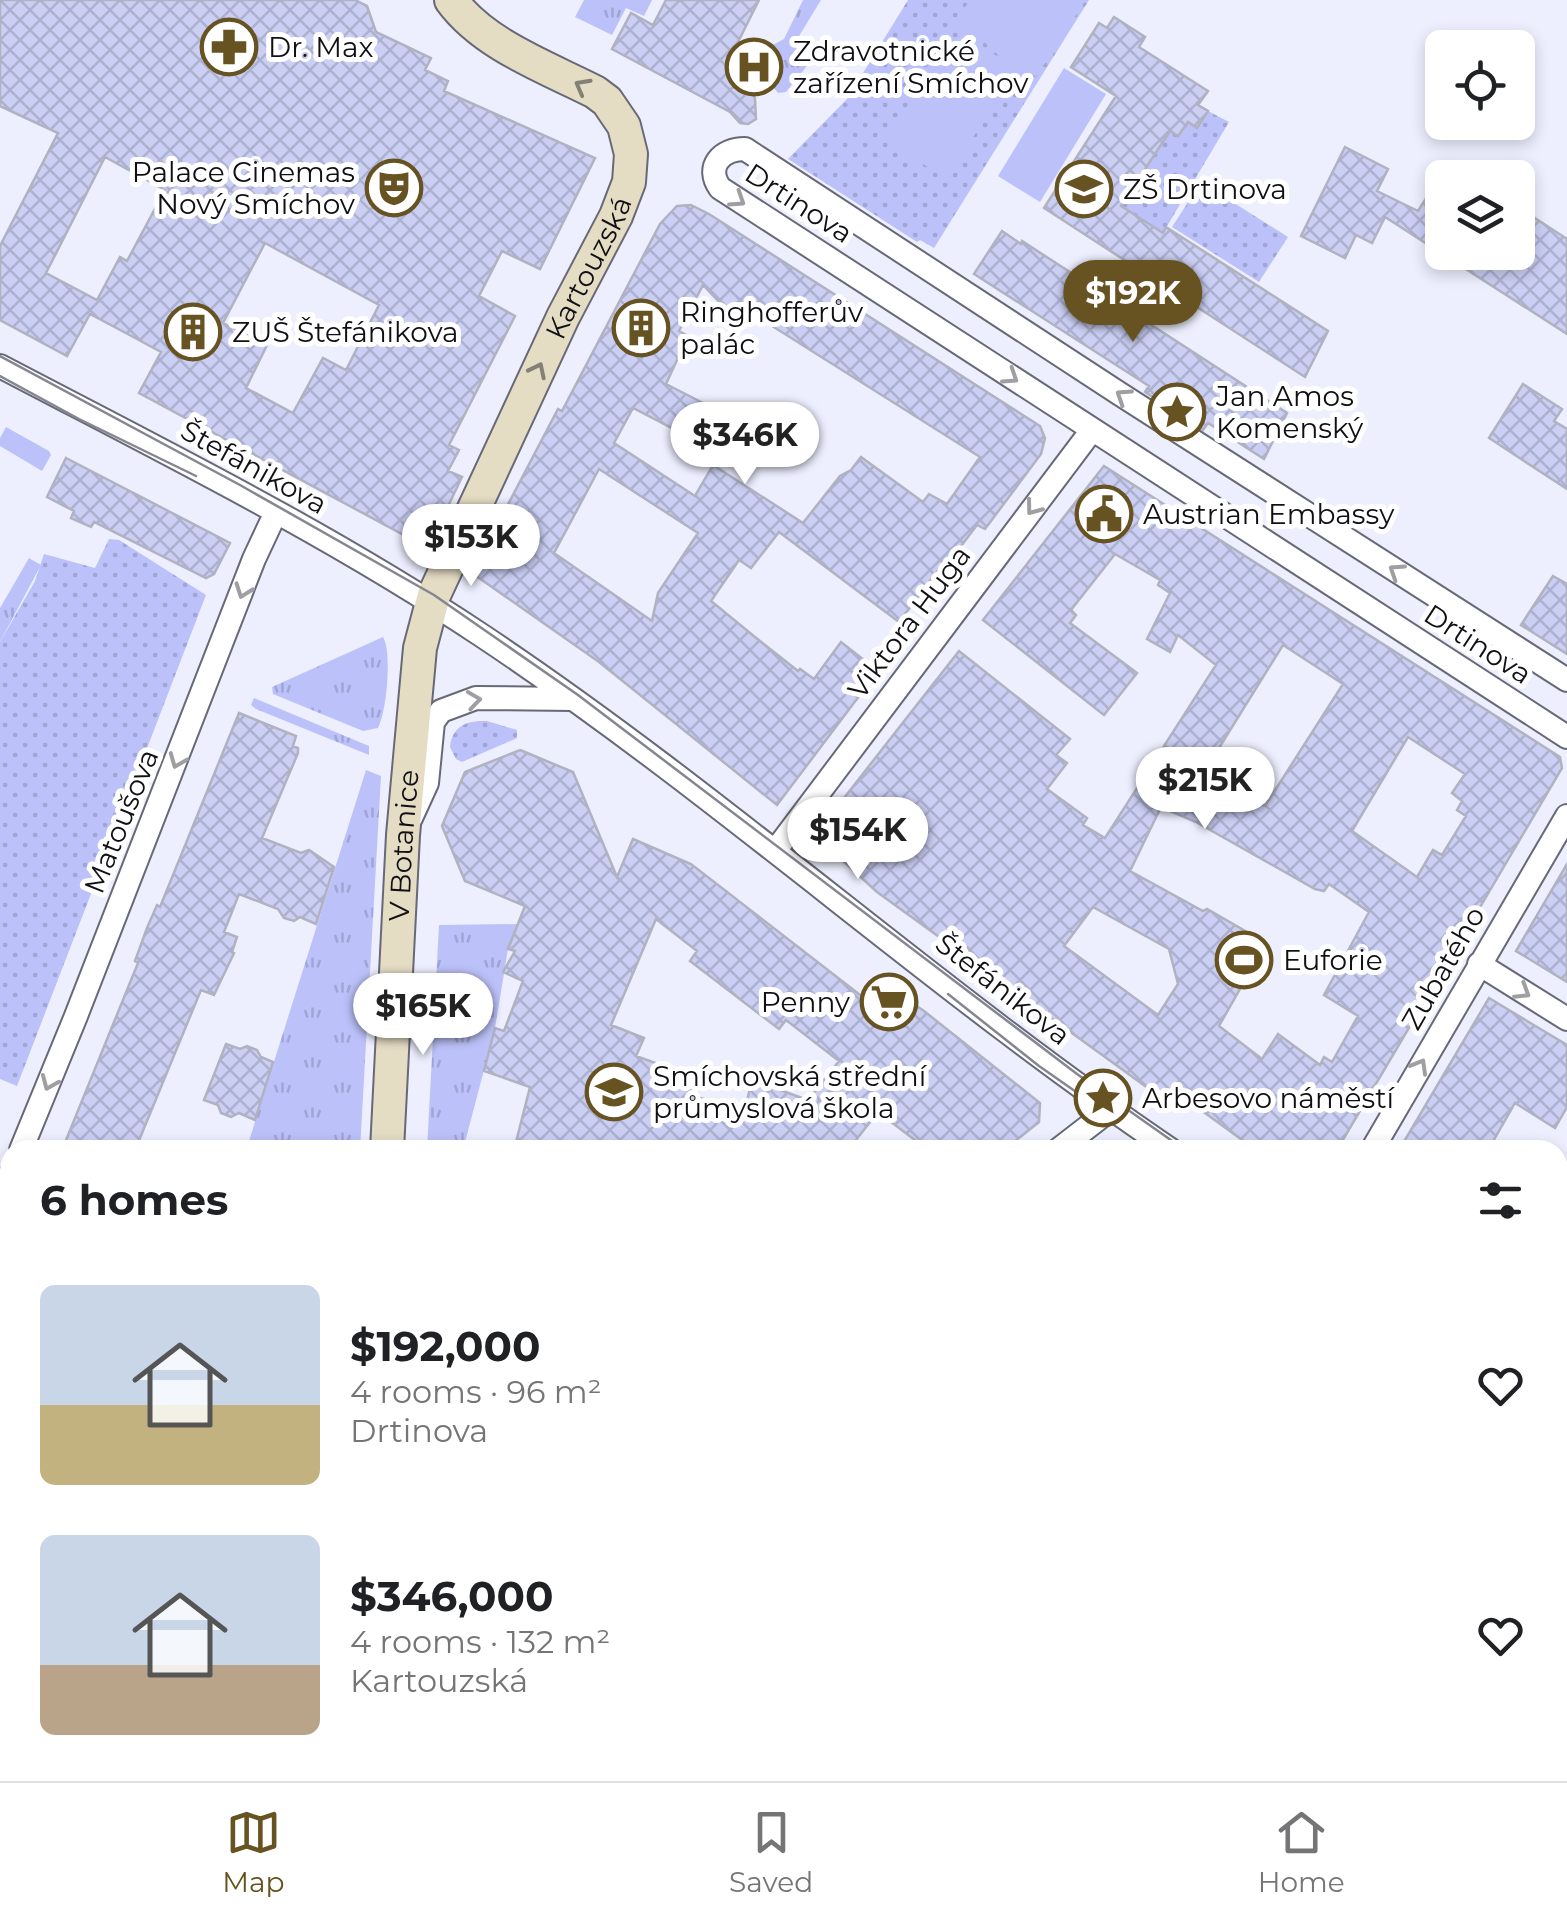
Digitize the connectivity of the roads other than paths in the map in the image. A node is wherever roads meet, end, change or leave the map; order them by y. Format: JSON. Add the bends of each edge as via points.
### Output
{"nodes":[{"id":1,"x":451,"y":0,"type":"edge"},
{"id":2,"x":0,"y":366,"type":"edge"},
{"id":3,"x":1092,"y":430,"type":"junction"},
{"id":4,"x":276,"y":512,"type":"junction"},
{"id":5,"x":431,"y":603,"type":"junction"},
{"id":6,"x":1567,"y":680,"type":"edge"},
{"id":7,"x":573,"y":699,"type":"junction"},
{"id":8,"x":1567,"y":737,"type":"edge"},
{"id":9,"x":1567,"y":816,"type":"edge"},
{"id":10,"x":403,"y":834,"type":"junction"},
{"id":11,"x":774,"y":851,"type":"junction"},
{"id":12,"x":1479,"y":964,"type":"junction"},
{"id":13,"x":1567,"y":1019,"type":"edge"},
{"id":14,"x":1110,"y":1109,"type":"junction"},
{"id":15,"x":24,"y":1140,"type":"edge"},
{"id":16,"x":388,"y":1140,"type":"edge"},
{"id":17,"x":1071,"y":1140,"type":"edge"},
{"id":18,"x":1156,"y":1140,"type":"edge"},
{"id":19,"x":1378,"y":1140,"type":"edge"}],
"edges":[{"from":5,"to":1,"type":"main road","name":"Kartouzská","one_way":true,"via":[[616,216],[631,168],[629,140],[607,102],[501,43]]},
{"from":2,"to":4,"type":"street","name":"Štefánikova"},
{"from":6,"to":3,"type":"street","name":"Drtinova","one_way":true,"via":[[745,149],[718,160],[713,170],[720,188]]},
{"from":3,"to":8,"type":"street","name":"Drtinova"},
{"from":3,"to":11,"type":"street","name":"Viktora Huga","one_way":true},
{"from":4,"to":5,"type":"street","name":"Štefánikova"},
{"from":4,"to":15,"type":"street","name":"Matoušova","one_way":true},
{"from":5,"to":7,"type":"street","name":"Štefánikova"},
{"from":5,"to":10,"type":"main road","name":"V Botanice","via":[[418,664]]},
{"from":10,"to":7,"type":"street","one_way":true,"via":[[428,782],[441,711],[476,698]]},
{"from":7,"to":11,"type":"street","name":"Štefánikova"},
{"from":9,"to":12,"type":"street","name":"Zubatého"},
{"from":10,"to":16,"type":"main road","name":"V Botanice"},
{"from":11,"to":14,"type":"street","name":"Štefánikova"},
{"from":12,"to":13,"type":"street","one_way":true},
{"from":19,"to":12,"type":"street","name":"Zubatého","one_way":true},
{"from":14,"to":17,"type":"street"},
{"from":14,"to":18,"type":"street"}]}
